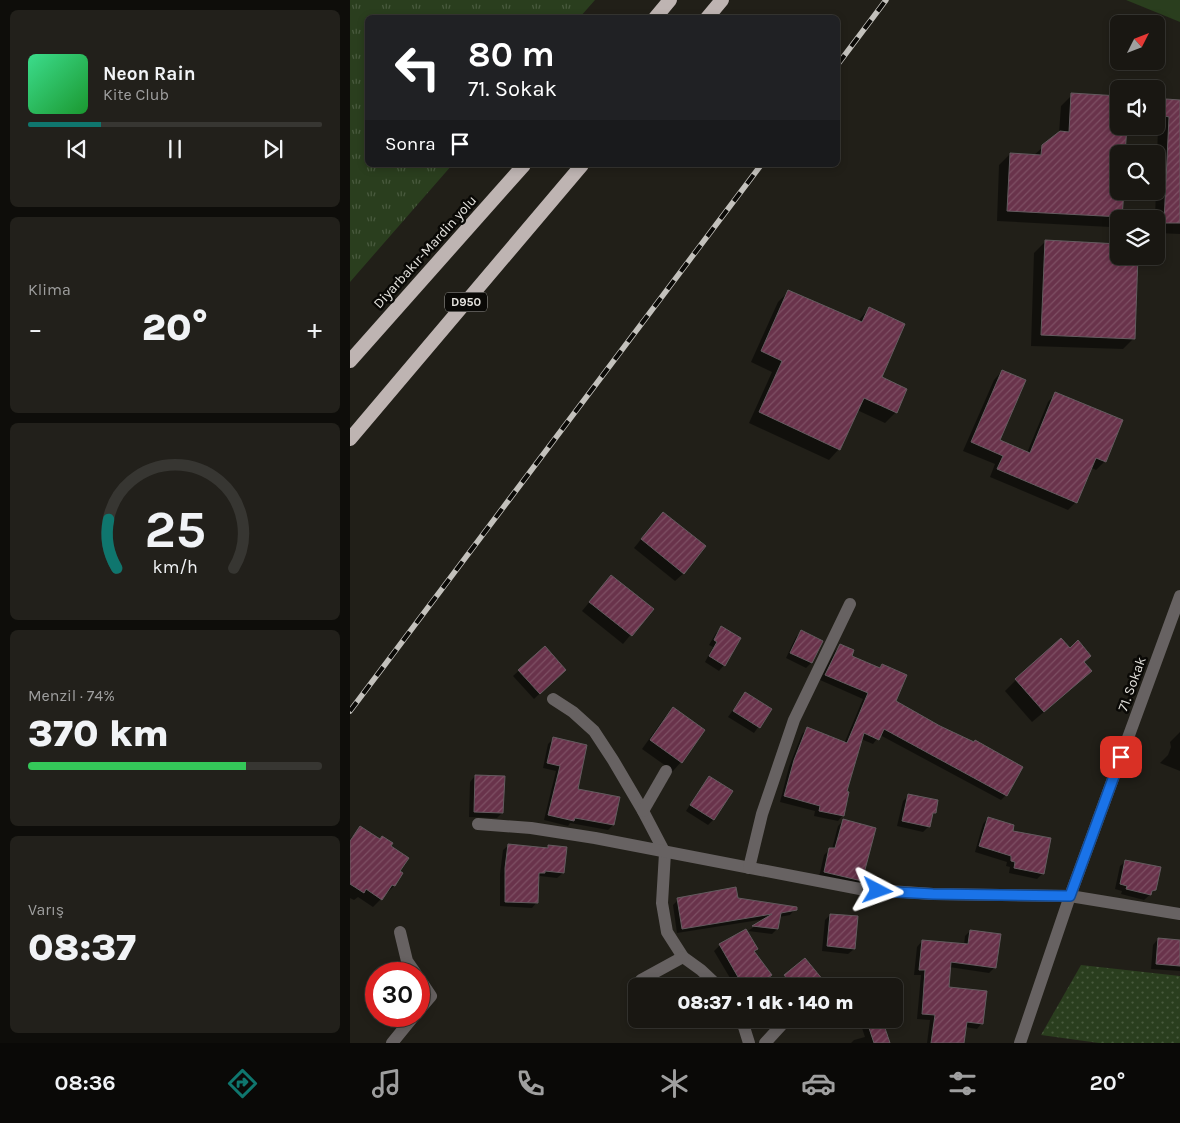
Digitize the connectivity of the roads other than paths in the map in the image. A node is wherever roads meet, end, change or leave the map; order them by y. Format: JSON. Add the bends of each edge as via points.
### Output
{"nodes":[{"id":1,"x":670,"y":0,"type":"edge"},
{"id":2,"x":722,"y":0,"type":"edge"},
{"id":3,"x":657,"y":15,"type":"edge"},
{"id":4,"x":710,"y":15,"type":"edge"},
{"id":5,"x":522,"y":167,"type":"edge"},
{"id":6,"x":580,"y":167,"type":"edge"},
{"id":7,"x":350,"y":361,"type":"edge"},
{"id":8,"x":350,"y":439,"type":"edge"},
{"id":9,"x":1180,"y":596,"type":"edge"},
{"id":10,"x":850,"y":604,"type":"dead end"},
{"id":11,"x":552,"y":699,"type":"dead end"},
{"id":12,"x":666,"y":771,"type":"dead end"},
{"id":13,"x":643,"y":811,"type":"junction"},
{"id":14,"x":478,"y":824,"type":"dead end"},
{"id":15,"x":665,"y":853,"type":"junction"},
{"id":16,"x":749,"y":868,"type":"junction"},
{"id":17,"x":1070,"y":896,"type":"junction"},
{"id":18,"x":1180,"y":914,"type":"edge"},
{"id":19,"x":400,"y":932,"type":"dead end"},
{"id":20,"x":683,"y":958,"type":"junction"},
{"id":21,"x":408,"y":962,"type":"edge"},
{"id":22,"x":645,"y":978,"type":"edge"},
{"id":23,"x":709,"y":978,"type":"edge"},
{"id":24,"x":405,"y":1027,"type":"edge"},
{"id":25,"x":743,"y":1028,"type":"edge"},
{"id":26,"x":779,"y":1028,"type":"edge"},
{"id":27,"x":392,"y":1043,"type":"edge"},
{"id":28,"x":749,"y":1043,"type":"edge"},
{"id":29,"x":765,"y":1043,"type":"edge"},
{"id":30,"x":1020,"y":1043,"type":"edge"}],
"edges":[{"from":1,"to":3,"type":"highway"},
{"from":2,"to":4,"type":"highway"},
{"from":5,"to":7,"type":"highway","name":"Diyarbakır-Mardin yolu"},
{"from":6,"to":8,"type":"highway","number":"D950"},
{"from":9,"to":17,"type":"street","name":"71. Sokak"},
{"from":10,"to":16,"type":"street","via":[[794,720],[762,814]]},
{"from":11,"to":13,"type":"street","via":[[573,712],[594,732]]},
{"from":12,"to":13,"type":"street"},
{"from":13,"to":15,"type":"street"},
{"from":14,"to":15,"type":"street","via":[[577,835]]},
{"from":15,"to":16,"type":"street"},
{"from":15,"to":20,"type":"street","via":[[662,904],[667,932]]},
{"from":16,"to":17,"type":"street","via":[[860,890]]},
{"from":17,"to":18,"type":"street"},
{"from":17,"to":30,"type":"street","name":"71. Sokak"},
{"from":19,"to":21,"type":"street"},
{"from":20,"to":22,"type":"street"},
{"from":20,"to":23,"type":"street"},
{"from":24,"to":27,"type":"street"},
{"from":25,"to":28,"type":"street"},
{"from":26,"to":29,"type":"street"}]}
